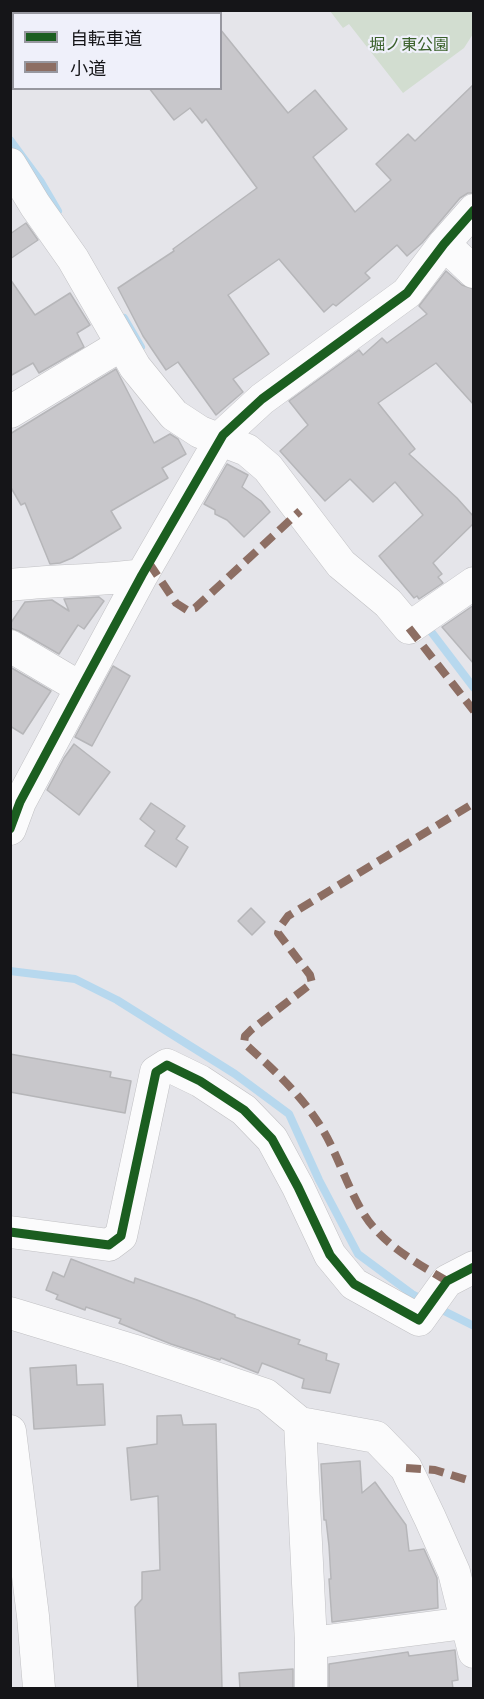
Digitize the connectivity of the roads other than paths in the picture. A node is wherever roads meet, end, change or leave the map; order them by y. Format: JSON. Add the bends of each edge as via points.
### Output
{"nodes":[{"id":1,"x":10,"y":164,"type":"edge"},
{"id":2,"x":23,"y":210,"type":"edge"},
{"id":3,"x":474,"y":210,"type":"edge"},
{"id":4,"x":444,"y":244,"type":"junction"},
{"id":5,"x":474,"y":272,"type":"edge"},
{"id":6,"x":122,"y":345,"type":"junction"},
{"id":7,"x":10,"y":412,"type":"edge"},
{"id":8,"x":219,"y":440,"type":"junction"},
{"id":9,"x":142,"y":575,"type":"junction"},
{"id":10,"x":474,"y":583,"type":"edge"},
{"id":11,"x":10,"y":585,"type":"edge"},
{"id":12,"x":10,"y":646,"type":"edge"},
{"id":13,"x":81,"y":688,"type":"junction"},
{"id":14,"x":14,"y":809,"type":"edge"},
{"id":15,"x":10,"y":1232,"type":"edge"},
{"id":16,"x":474,"y":1267,"type":"edge"},
{"id":17,"x":10,"y":1312,"type":"edge"},
{"id":18,"x":300,"y":1423,"type":"junction"},
{"id":19,"x":10,"y":1431,"type":"edge"},
{"id":20,"x":465,"y":1623,"type":"junction"},
{"id":21,"x":311,"y":1643,"type":"junction"},
{"id":22,"x":474,"y":1652,"type":"edge"},
{"id":23,"x":39,"y":1689,"type":"edge"},
{"id":24,"x":311,"y":1689,"type":"edge"}],
"edges":[{"from":1,"to":2,"type":"street"},
{"from":2,"to":6,"type":"street","via":[[73,259]]},
{"from":3,"to":4,"type":"street"},
{"from":4,"to":5,"type":"street"},
{"from":4,"to":8,"type":"street","via":[[407,293],[262,399]]},
{"from":6,"to":7,"type":"street"},
{"from":6,"to":8,"type":"street","via":[[174,415]]},
{"from":8,"to":9,"type":"street"},
{"from":8,"to":10,"type":"street","via":[[247,450],[267,468],[341,564],[388,603],[409,628]]},
{"from":9,"to":11,"type":"street"},
{"from":9,"to":13,"type":"street"},
{"from":12,"to":13,"type":"street"},
{"from":13,"to":14,"type":"street"},
{"from":15,"to":16,"type":"street","via":[[109,1245],[121,1236],[156,1072],[167,1065],[244,1110],[272,1139],[330,1254],[354,1284],[419,1320],[447,1281]]},
{"from":17,"to":18,"type":"street","via":[[266,1395]]},
{"from":18,"to":20,"type":"street","via":[[376,1437],[406,1468],[454,1572]]},
{"from":18,"to":21,"type":"street"},
{"from":19,"to":23,"type":"street"},
{"from":20,"to":21,"type":"street"},
{"from":20,"to":22,"type":"street"},
{"from":21,"to":24,"type":"street"}]}
